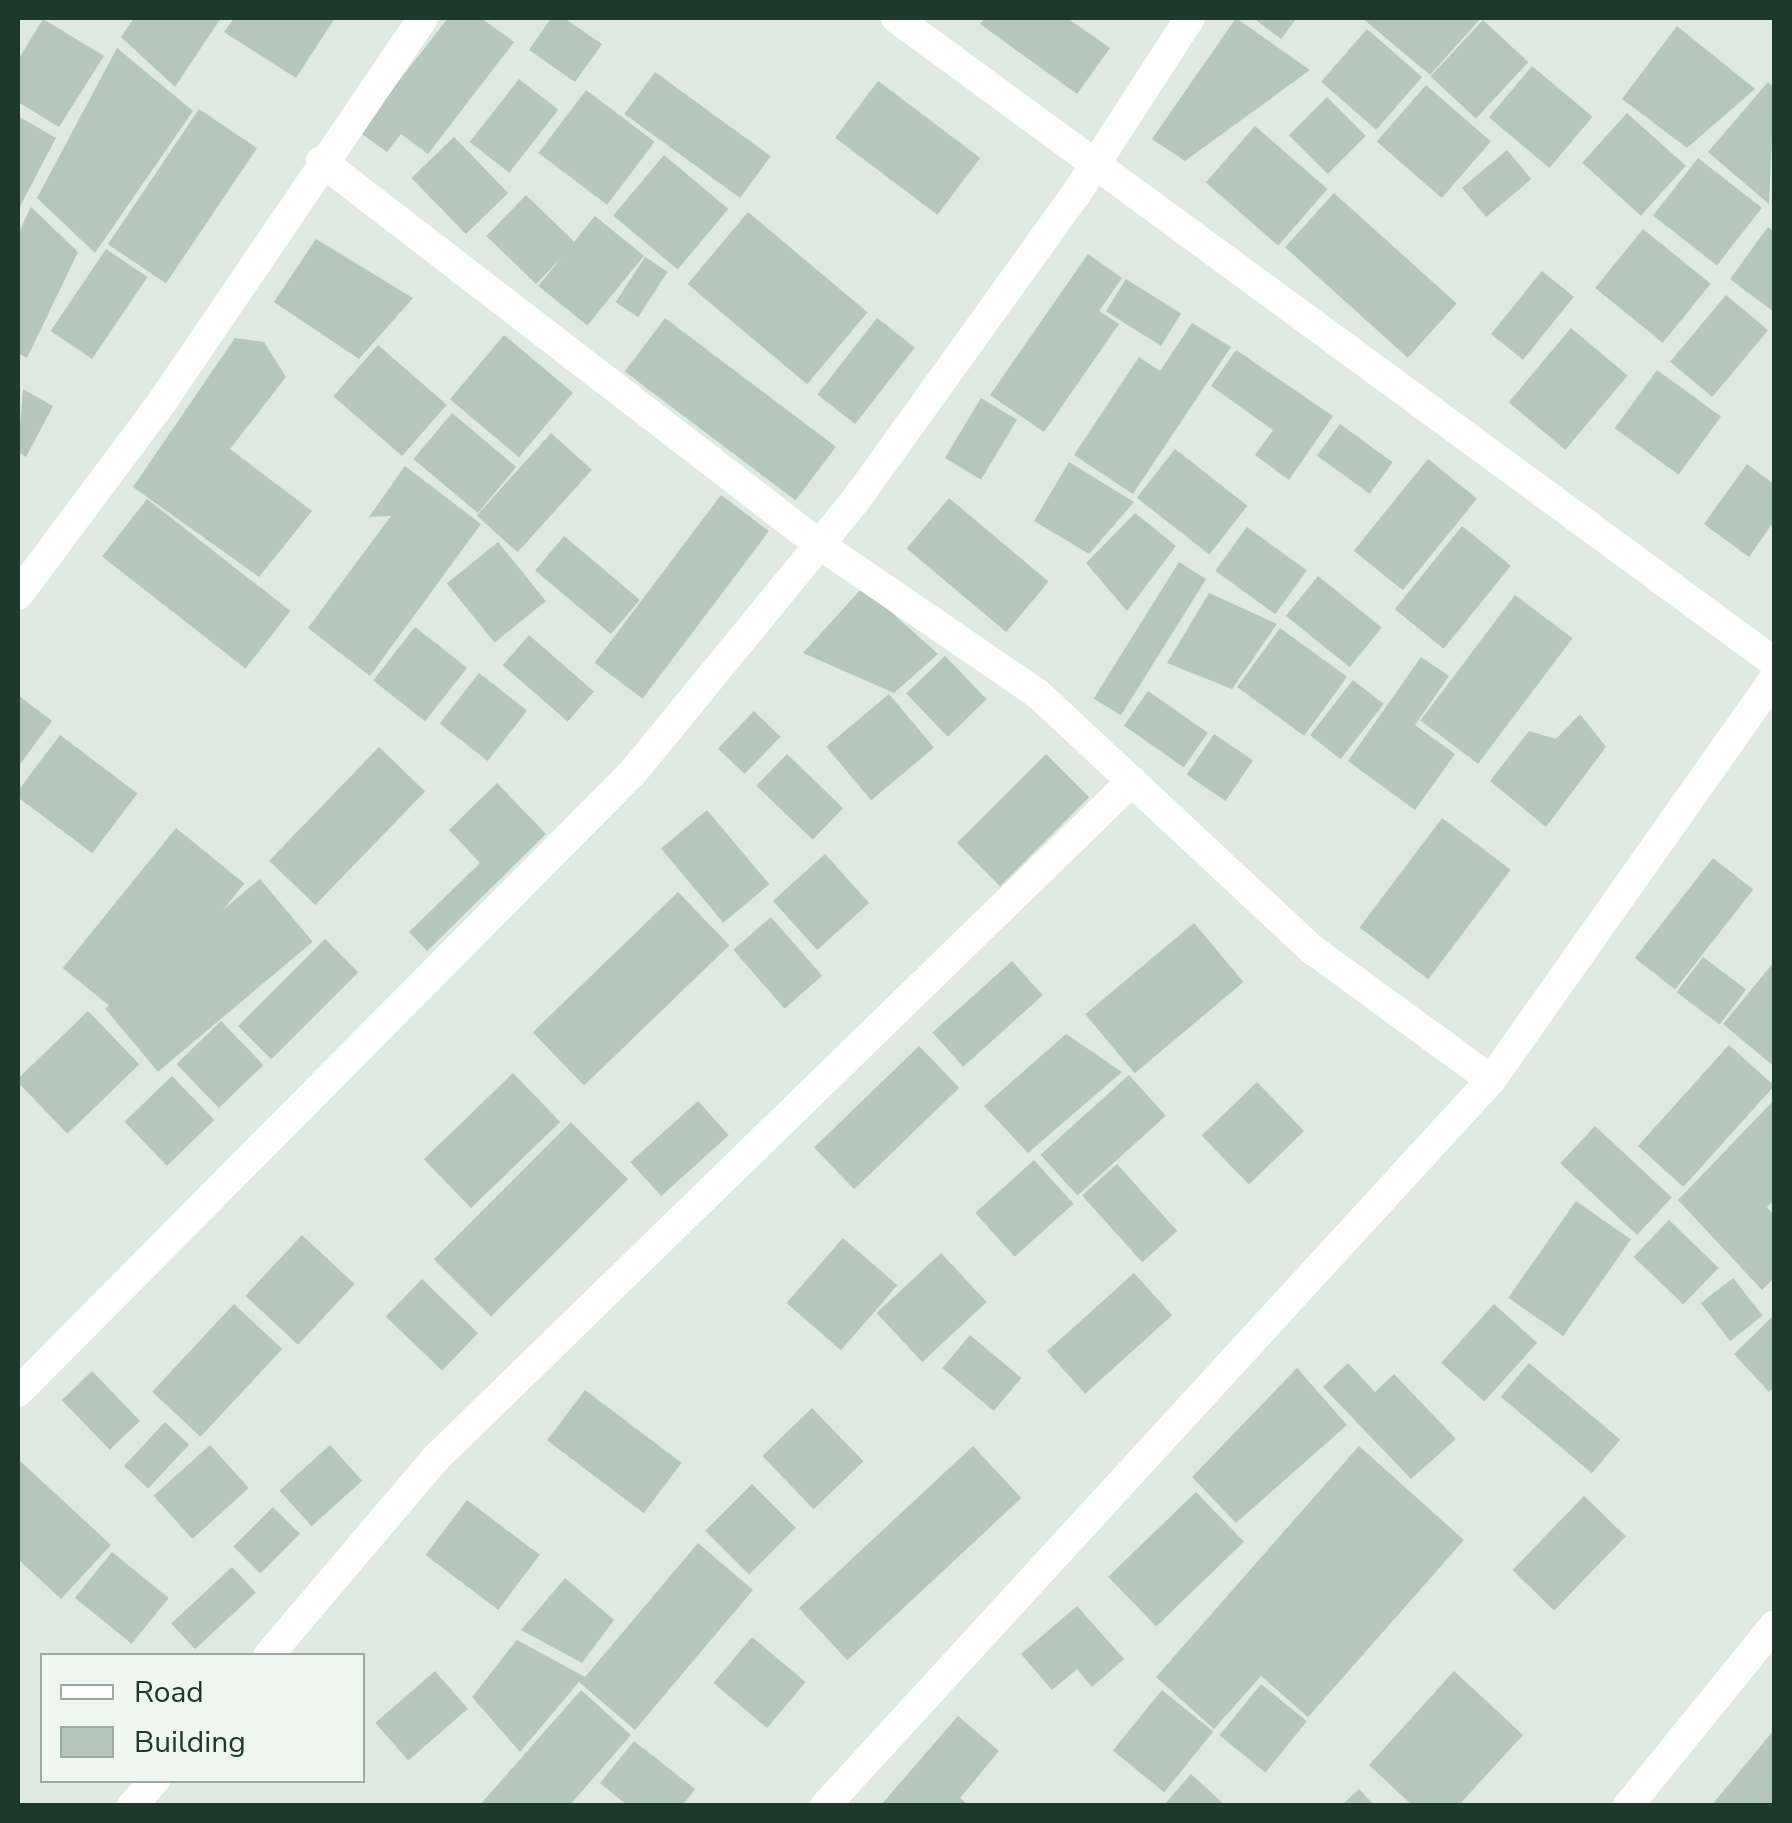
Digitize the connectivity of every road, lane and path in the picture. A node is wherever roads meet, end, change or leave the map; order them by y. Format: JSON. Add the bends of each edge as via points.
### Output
{"nodes":[{"id":1,"x":423,"y":18,"type":"edge"},
{"id":2,"x":896,"y":18,"type":"edge"},
{"id":3,"x":1190,"y":18,"type":"edge"},
{"id":4,"x":321,"y":161,"type":"junction"},
{"id":5,"x":1094,"y":166,"type":"junction"},
{"id":6,"x":816,"y":542,"type":"junction"},
{"id":7,"x":18,"y":595,"type":"edge"},
{"id":8,"x":1774,"y":662,"type":"edge"},
{"id":9,"x":1774,"y":679,"type":"edge"},
{"id":10,"x":1132,"y":782,"type":"junction"},
{"id":11,"x":1490,"y":1080,"type":"junction"},
{"id":12,"x":18,"y":1392,"type":"edge"},
{"id":13,"x":1774,"y":1626,"type":"edge"},
{"id":14,"x":271,"y":1653,"type":"edge"},
{"id":15,"x":151,"y":1783,"type":"edge"},
{"id":16,"x":132,"y":1806,"type":"edge"},
{"id":17,"x":825,"y":1806,"type":"edge"},
{"id":18,"x":1628,"y":1806,"type":"edge"}],
"edges":[{"from":1,"to":4,"type":"street"},
{"from":2,"to":5,"type":"street"},
{"from":3,"to":5,"type":"street"},
{"from":4,"to":6,"type":"street"},
{"from":4,"to":7,"type":"street","via":[[164,399]]},
{"from":5,"to":6,"type":"street","via":[[858,497]]},
{"from":5,"to":8,"type":"street"},
{"from":6,"to":10,"type":"street","via":[[1038,694]]},
{"from":6,"to":12,"type":"street","via":[[634,771]]},
{"from":9,"to":11,"type":"street"},
{"from":10,"to":11,"type":"street","via":[[1313,950]]},
{"from":10,"to":14,"type":"street","via":[[436,1458]]},
{"from":11,"to":17,"type":"street"},
{"from":13,"to":18,"type":"street"},
{"from":15,"to":16,"type":"street"}]}
